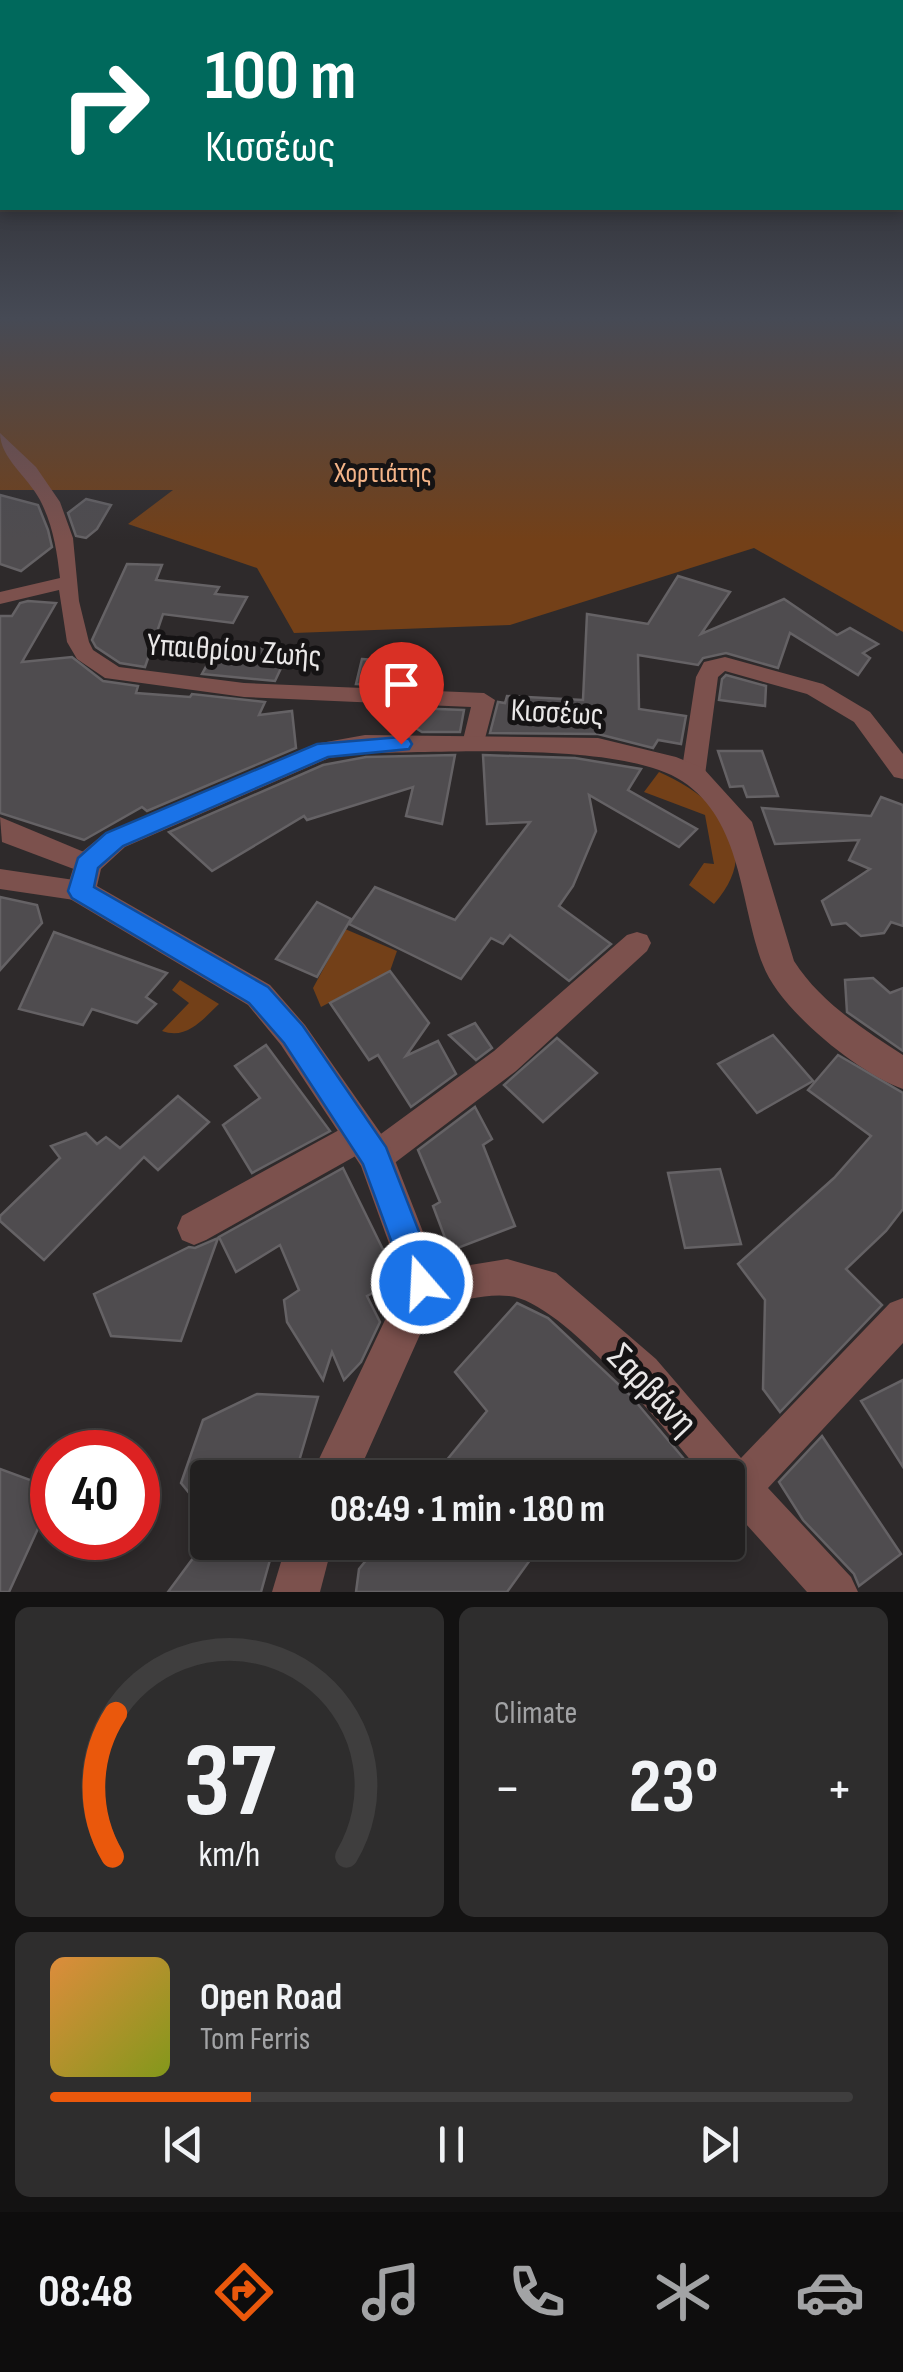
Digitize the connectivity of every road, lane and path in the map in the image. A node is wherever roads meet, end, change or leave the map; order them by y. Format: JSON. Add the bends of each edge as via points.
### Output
{"nodes":[{"id":1,"x":0,"y":438,"type":"edge"},
{"id":2,"x":70,"y":582,"type":"junction"},
{"id":3,"x":0,"y":598,"type":"edge"},
{"id":4,"x":474,"y":744,"type":"junction"},
{"id":5,"x":903,"y":772,"type":"edge"},
{"id":6,"x":693,"y":775,"type":"junction"},
{"id":7,"x":0,"y":826,"type":"edge"},
{"id":8,"x":84,"y":878,"type":"junction"},
{"id":9,"x":0,"y":879,"type":"edge"},
{"id":10,"x":638,"y":943,"type":"dead end"},
{"id":11,"x":903,"y":1074,"type":"edge"},
{"id":12,"x":369,"y":1146,"type":"junction"},
{"id":13,"x":194,"y":1228,"type":"dead end"},
{"id":14,"x":422,"y":1283,"type":"junction"},
{"id":15,"x":903,"y":1316,"type":"edge"},
{"id":16,"x":341,"y":1460,"type":"edge"},
{"id":17,"x":717,"y":1460,"type":"edge"},
{"id":18,"x":745,"y":1483,"type":"edge"},
{"id":19,"x":745,"y":1492,"type":"edge"},
{"id":20,"x":305,"y":1560,"type":"edge"},
{"id":21,"x":296,"y":1592,"type":"edge"},
{"id":22,"x":836,"y":1592,"type":"edge"}],
"edges":[{"from":1,"to":2,"type":"street","via":[[50,493]]},
{"from":2,"to":3,"type":"street"},
{"from":2,"to":4,"type":"street","name":"Υπαιθρίου Ζωής","via":[[78,642],[113,673],[244,690],[484,700]]},
{"from":4,"to":6,"type":"street","name":"Κισσέως","via":[[598,747]]},
{"from":4,"to":8,"type":"street","name":"Κισσέως","via":[[324,750],[115,840]]},
{"from":5,"to":6,"type":"street","via":[[862,718],[815,688],[724,664],[712,667],[704,694]]},
{"from":6,"to":11,"type":"street","name":"Κισσέως","via":[[738,822],[778,965],[794,989],[841,1032]]},
{"from":7,"to":8,"type":"street"},
{"from":8,"to":9,"type":"street"},
{"from":8,"to":12,"type":"street","via":[[259,995]]},
{"from":10,"to":12,"type":"street","via":[[505,1061]]},
{"from":12,"to":13,"type":"street"},
{"from":12,"to":14,"type":"street"},
{"from":14,"to":16,"type":"street"},
{"from":14,"to":17,"type":"street","name":"Σαρβάνη","via":[[507,1277],[543,1286],[643,1372]]},
{"from":15,"to":18,"type":"street"},
{"from":19,"to":22,"type":"street","name":"Σαρβάνη"},
{"from":20,"to":21,"type":"street"}]}
